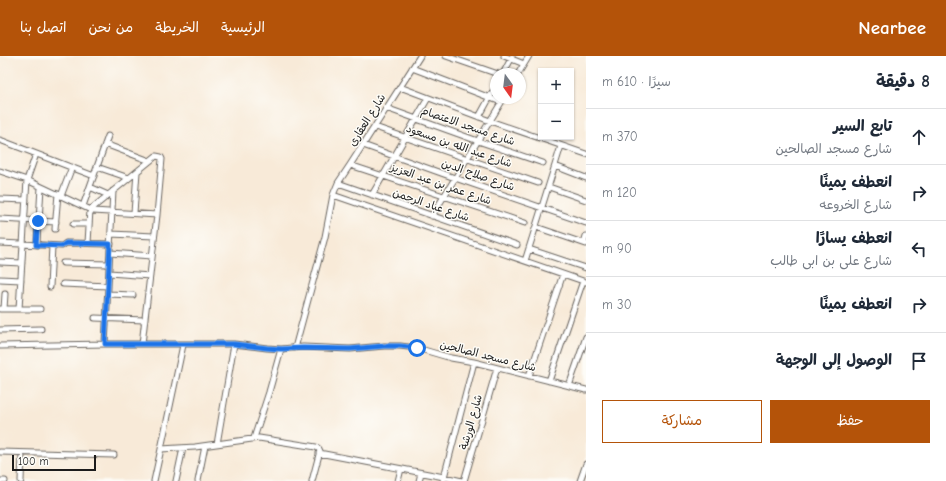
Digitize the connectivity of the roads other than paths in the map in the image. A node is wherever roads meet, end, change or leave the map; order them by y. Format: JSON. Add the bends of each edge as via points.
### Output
{"nodes":[{"id":1,"x":420,"y":56,"type":"edge"},
{"id":2,"x":446,"y":56,"type":"edge"},
{"id":3,"x":504,"y":56,"type":"edge"},
{"id":4,"x":529,"y":56,"type":"edge"},
{"id":5,"x":512,"y":57,"type":"edge"},
{"id":6,"x":524,"y":64,"type":"junction"},
{"id":7,"x":412,"y":68,"type":"junction"},
{"id":8,"x":506,"y":68,"type":"edge"},
{"id":9,"x":522,"y":68,"type":"edge"},
{"id":10,"x":490,"y":71,"type":"edge"},
{"id":11,"x":400,"y":87,"type":"junction"},
{"id":12,"x":428,"y":98,"type":"junction"},
{"id":13,"x":490,"y":98,"type":"joint"},
{"id":14,"x":500,"y":104,"type":"edge"},
{"id":15,"x":386,"y":108,"type":"junction"},
{"id":16,"x":479,"y":117,"type":"junction"},
{"id":17,"x":416,"y":119,"type":"junction"},
{"id":18,"x":490,"y":121,"type":"junction"},
{"id":19,"x":374,"y":127,"type":"junction"},
{"id":20,"x":108,"y":136,"type":"dead end"},
{"id":21,"x":405,"y":138,"type":"junction"},
{"id":22,"x":0,"y":140,"type":"edge"},
{"id":23,"x":478,"y":141,"type":"junction"},
{"id":24,"x":106,"y":144,"type":"junction"},
{"id":25,"x":363,"y":145,"type":"junction"},
{"id":26,"x":561,"y":146,"type":"junction"},
{"id":27,"x":36,"y":154,"type":"junction"},
{"id":28,"x":586,"y":154,"type":"edge"},
{"id":29,"x":395,"y":156,"type":"junction"},
{"id":30,"x":467,"y":159,"type":"junction"},
{"id":31,"x":150,"y":161,"type":"junction"},
{"id":32,"x":544,"y":163,"type":"dead end"},
{"id":33,"x":350,"y":165,"type":"junction"},
{"id":34,"x":555,"y":166,"type":"junction"},
{"id":35,"x":72,"y":167,"type":"junction"},
{"id":36,"x":97,"y":167,"type":"junction"},
{"id":37,"x":0,"y":171,"type":"edge"},
{"id":38,"x":137,"y":172,"type":"junction"},
{"id":39,"x":94,"y":176,"type":"junction"},
{"id":40,"x":384,"y":176,"type":"junction"},
{"id":41,"x":129,"y":178,"type":"junction"},
{"id":42,"x":455,"y":178,"type":"junction"},
{"id":43,"x":586,"y":178,"type":"edge"},
{"id":44,"x":27,"y":180,"type":"junction"},
{"id":45,"x":338,"y":183,"type":"junction"},
{"id":46,"x":538,"y":184,"type":"dead end"},
{"id":47,"x":40,"y":187,"type":"junction"},
{"id":48,"x":90,"y":187,"type":"junction"},
{"id":49,"x":548,"y":187,"type":"junction"},
{"id":50,"x":113,"y":191,"type":"junction"},
{"id":51,"x":59,"y":195,"type":"junction"},
{"id":52,"x":108,"y":195,"type":"junction"},
{"id":53,"x":333,"y":195,"type":"junction"},
{"id":54,"x":372,"y":195,"type":"junction"},
{"id":55,"x":444,"y":196,"type":"junction"},
{"id":56,"x":0,"y":199,"type":"edge"},
{"id":57,"x":26,"y":200,"type":"junction"},
{"id":58,"x":586,"y":200,"type":"edge"},
{"id":59,"x":83,"y":206,"type":"junction"},
{"id":60,"x":542,"y":208,"type":"junction"},
{"id":61,"x":90,"y":210,"type":"junction"},
{"id":62,"x":112,"y":213,"type":"junction"},
{"id":63,"x":134,"y":213,"type":"junction"},
{"id":64,"x":157,"y":214,"type":"junction"},
{"id":65,"x":432,"y":216,"type":"junction"},
{"id":66,"x":0,"y":219,"type":"edge"},
{"id":67,"x":24,"y":220,"type":"junction"},
{"id":68,"x":38,"y":221,"type":"junction"},
{"id":69,"x":56,"y":222,"type":"junction"},
{"id":70,"x":525,"y":223,"type":"dead end"},
{"id":71,"x":586,"y":223,"type":"edge"},
{"id":72,"x":73,"y":224,"type":"dead end"},
{"id":73,"x":89,"y":224,"type":"junction"},
{"id":74,"x":536,"y":227,"type":"junction"},
{"id":75,"x":56,"y":229,"type":"dead end"},
{"id":76,"x":111,"y":234,"type":"junction"},
{"id":77,"x":154,"y":236,"type":"junction"},
{"id":78,"x":586,"y":236,"type":"edge"},
{"id":79,"x":0,"y":243,"type":"edge"},
{"id":80,"x":23,"y":244,"type":"junction"},
{"id":81,"x":88,"y":244,"type":"junction"},
{"id":82,"x":110,"y":244,"type":"junction"},
{"id":83,"x":585,"y":244,"type":"edge"},
{"id":84,"x":36,"y":245,"type":"junction"},
{"id":85,"x":517,"y":245,"type":"dead end"},
{"id":86,"x":52,"y":246,"type":"junction"},
{"id":87,"x":529,"y":249,"type":"junction"},
{"id":88,"x":110,"y":253,"type":"junction"},
{"id":89,"x":152,"y":256,"type":"junction"},
{"id":90,"x":525,"y":261,"type":"junction"},
{"id":91,"x":0,"y":262,"type":"edge"},
{"id":92,"x":22,"y":263,"type":"junction"},
{"id":93,"x":63,"y":263,"type":"dead end"},
{"id":94,"x":110,"y":264,"type":"junction"},
{"id":95,"x":586,"y":268,"type":"edge"},
{"id":96,"x":109,"y":274,"type":"junction"},
{"id":97,"x":563,"y":274,"type":"junction"},
{"id":98,"x":150,"y":276,"type":"junction"},
{"id":99,"x":0,"y":279,"type":"edge"},
{"id":100,"x":21,"y":280,"type":"junction"},
{"id":101,"x":584,"y":282,"type":"edge"},
{"id":102,"x":63,"y":284,"type":"dead end"},
{"id":103,"x":50,"y":286,"type":"dead end"},
{"id":104,"x":108,"y":286,"type":"junction"},
{"id":105,"x":5,"y":294,"type":"dead end"},
{"id":106,"x":108,"y":294,"type":"junction"},
{"id":107,"x":133,"y":295,"type":"dead end"},
{"id":108,"x":2,"y":309,"type":"edge"},
{"id":109,"x":19,"y":309,"type":"junction"},
{"id":110,"x":40,"y":309,"type":"dead end"},
{"id":111,"x":95,"y":318,"type":"dead end"},
{"id":112,"x":107,"y":319,"type":"junction"},
{"id":113,"x":144,"y":320,"type":"junction"},
{"id":114,"x":41,"y":329,"type":"dead end"},
{"id":115,"x":0,"y":330,"type":"edge"},
{"id":116,"x":586,"y":337,"type":"edge"},
{"id":117,"x":105,"y":344,"type":"junction"},
{"id":118,"x":142,"y":344,"type":"junction"},
{"id":119,"x":234,"y":344,"type":"junction"},
{"id":120,"x":183,"y":345,"type":"junction"},
{"id":121,"x":0,"y":346,"type":"edge"},
{"id":122,"x":295,"y":348,"type":"junction"},
{"id":123,"x":281,"y":349,"type":"junction"},
{"id":124,"x":474,"y":362,"type":"junction"},
{"id":125,"x":498,"y":368,"type":"junction"},
{"id":126,"x":529,"y":376,"type":"junction"},
{"id":127,"x":549,"y":381,"type":"junction"},
{"id":128,"x":569,"y":386,"type":"junction"},
{"id":129,"x":586,"y":390,"type":"edge"},
{"id":130,"x":254,"y":438,"type":"junction"},
{"id":131,"x":217,"y":444,"type":"junction"},
{"id":132,"x":205,"y":446,"type":"junction"},
{"id":133,"x":183,"y":448,"type":"junction"},
{"id":134,"x":161,"y":449,"type":"junction"},
{"id":135,"x":0,"y":452,"type":"edge"},
{"id":136,"x":22,"y":453,"type":"junction"},
{"id":137,"x":320,"y":453,"type":"junction"},
{"id":138,"x":114,"y":455,"type":"dead end"},
{"id":139,"x":0,"y":458,"type":"edge"},
{"id":140,"x":586,"y":464,"type":"edge"},
{"id":141,"x":401,"y":469,"type":"junction"},
{"id":142,"x":421,"y":472,"type":"junction"},
{"id":143,"x":443,"y":479,"type":"edge"},
{"id":144,"x":0,"y":481,"type":"edge"},
{"id":145,"x":5,"y":481,"type":"edge"},
{"id":146,"x":21,"y":481,"type":"edge"},
{"id":147,"x":154,"y":481,"type":"edge"},
{"id":148,"x":176,"y":481,"type":"edge"},
{"id":149,"x":198,"y":481,"type":"edge"},
{"id":150,"x":312,"y":481,"type":"edge"},
{"id":151,"x":398,"y":481,"type":"edge"},
{"id":152,"x":419,"y":481,"type":"edge"},
{"id":153,"x":463,"y":481,"type":"edge"},
{"id":154,"x":580,"y":481,"type":"edge"}],
"edges":[{"from":1,"to":7,"type":"street","name":"شارع العقارى"},
{"from":2,"to":10,"type":"street"},
{"from":3,"to":5,"type":"street"},
{"from":4,"to":6,"type":"street"},
{"from":5,"to":6,"type":"street"},
{"from":5,"to":8,"type":"street"},
{"from":6,"to":9,"type":"street"},
{"from":7,"to":11,"type":"street","name":"شارع العقارى"},
{"from":7,"to":13,"type":"street"},
{"from":11,"to":12,"type":"street"},
{"from":11,"to":15,"type":"street","name":"شارع العقارى"},
{"from":12,"to":16,"type":"street"},
{"from":12,"to":17,"type":"street"},
{"from":13,"to":16,"type":"street"},
{"from":14,"to":18,"type":"street"},
{"from":15,"to":17,"type":"street","name":"شارع مسجد الاعتصام"},
{"from":15,"to":19,"type":"street","name":"شارع العقارى"},
{"from":16,"to":18,"type":"street"},
{"from":17,"to":21,"type":"street"},
{"from":17,"to":23,"type":"street","name":"شارع مسجد الاعتصام"},
{"from":18,"to":23,"type":"street"},
{"from":18,"to":26,"type":"street"},
{"from":19,"to":21,"type":"street","name":"شارع عبد الله بن مسعود"},
{"from":19,"to":25,"type":"street","name":"شارع العقارى"},
{"from":20,"to":24,"type":"street"},
{"from":21,"to":29,"type":"street"},
{"from":21,"to":30,"type":"street","name":"شارع عبد الله بن مسعود"},
{"from":22,"to":27,"type":"street"},
{"from":23,"to":30,"type":"street"},
{"from":23,"to":32,"type":"street","name":"شارع مسجد الاعتصام"},
{"from":24,"to":31,"type":"street"},
{"from":24,"to":36,"type":"street"},
{"from":25,"to":29,"type":"street","name":"شارع صلاح الدين"},
{"from":25,"to":33,"type":"street","name":"شارع العقارى"},
{"from":26,"to":28,"type":"street"},
{"from":26,"to":34,"type":"street"},
{"from":27,"to":35,"type":"street"},
{"from":27,"to":44,"type":"street"},
{"from":29,"to":40,"type":"street"},
{"from":29,"to":42,"type":"street","name":"شارع صلاح الدين"},
{"from":30,"to":42,"type":"street"},
{"from":30,"to":46,"type":"street","name":"شارع عبد الله بن مسعود"},
{"from":31,"to":38,"type":"street"},
{"from":31,"to":64,"type":"street","via":[[156,156],[162,159]]},
{"from":33,"to":40,"type":"street","name":"شارع عمر بن عبد العزيز"},
{"from":33,"to":45,"type":"street","name":"شارع العقارى"},
{"from":34,"to":43,"type":"street"},
{"from":34,"to":49,"type":"street"},
{"from":35,"to":39,"type":"street"},
{"from":35,"to":51,"type":"street"},
{"from":36,"to":39,"type":"street"},
{"from":36,"to":41,"type":"street"},
{"from":37,"to":44,"type":"street"},
{"from":38,"to":41,"type":"street"},
{"from":38,"to":63,"type":"street"},
{"from":39,"to":48,"type":"street"},
{"from":40,"to":54,"type":"street"},
{"from":40,"to":55,"type":"street","name":"شارع عمر بن عبد العزيز"},
{"from":41,"to":50,"type":"street"},
{"from":42,"to":55,"type":"street"},
{"from":42,"to":60,"type":"street","name":"شارع صلاح الدين"},
{"from":44,"to":47,"type":"street"},
{"from":44,"to":57,"type":"street"},
{"from":45,"to":53,"type":"street","name":"شارع العقارى"},
{"from":45,"to":54,"type":"street","name":"شارع عباد الرحمن"},
{"from":47,"to":51,"type":"street"},
{"from":47,"to":68,"type":"street"},
{"from":48,"to":52,"type":"street"},
{"from":48,"to":59,"type":"street"},
{"from":49,"to":58,"type":"street"},
{"from":49,"to":60,"type":"street"},
{"from":50,"to":52,"type":"street"},
{"from":50,"to":62,"type":"street"},
{"from":51,"to":59,"type":"street"},
{"from":51,"to":69,"type":"street"},
{"from":52,"to":61,"type":"street"},
{"from":53,"to":90,"type":"street"},
{"from":53,"to":122,"type":"street","name":"شارع العقارى","via":[[325,237]]},
{"from":54,"to":65,"type":"street","name":"شارع عباد الرحمن"},
{"from":55,"to":65,"type":"street"},
{"from":55,"to":70,"type":"street","name":"شارع عمر بن عبد العزيز"},
{"from":56,"to":57,"type":"street"},
{"from":57,"to":67,"type":"street"},
{"from":59,"to":61,"type":"street"},
{"from":60,"to":71,"type":"street","name":"شارع صلاح الدين"},
{"from":60,"to":74,"type":"street"},
{"from":61,"to":62,"type":"street"},
{"from":61,"to":73,"type":"street"},
{"from":62,"to":63,"type":"street"},
{"from":62,"to":76,"type":"street"},
{"from":63,"to":64,"type":"street"},
{"from":64,"to":77,"type":"street"},
{"from":65,"to":85,"type":"street","name":"شارع عباد الرحمن"},
{"from":66,"to":67,"type":"street"},
{"from":67,"to":68,"type":"street"},
{"from":67,"to":80,"type":"street"},
{"from":68,"to":69,"type":"street"},
{"from":68,"to":84,"type":"street"},
{"from":69,"to":75,"type":"street"},
{"from":72,"to":73,"type":"street"},
{"from":73,"to":81,"type":"street"},
{"from":74,"to":83,"type":"street"},
{"from":74,"to":87,"type":"street"},
{"from":76,"to":77,"type":"street"},
{"from":76,"to":82,"type":"street"},
{"from":77,"to":89,"type":"street"},
{"from":78,"to":83,"type":"street"},
{"from":79,"to":80,"type":"street"},
{"from":80,"to":84,"type":"street"},
{"from":80,"to":92,"type":"street"},
{"from":81,"to":82,"type":"street"},
{"from":81,"to":86,"type":"street","via":[[66,243],[62,246]]},
{"from":82,"to":88,"type":"street"},
{"from":84,"to":86,"type":"street"},
{"from":86,"to":103,"type":"street"},
{"from":87,"to":90,"type":"street"},
{"from":87,"to":95,"type":"street"},
{"from":88,"to":89,"type":"street"},
{"from":88,"to":94,"type":"street"},
{"from":89,"to":98,"type":"street"},
{"from":90,"to":97,"type":"street"},
{"from":91,"to":92,"type":"street"},
{"from":92,"to":100,"type":"street"},
{"from":93,"to":94,"type":"street"},
{"from":94,"to":96,"type":"street"},
{"from":96,"to":98,"type":"street"},
{"from":96,"to":104,"type":"street"},
{"from":97,"to":101,"type":"street"},
{"from":97,"to":126,"type":"street"},
{"from":98,"to":113,"type":"street"},
{"from":99,"to":100,"type":"street"},
{"from":100,"to":109,"type":"street"},
{"from":101,"to":127,"type":"street"},
{"from":102,"to":104,"type":"street"},
{"from":104,"to":106,"type":"street"},
{"from":105,"to":108,"type":"street"},
{"from":106,"to":107,"type":"street"},
{"from":106,"to":112,"type":"street"},
{"from":108,"to":109,"type":"street"},
{"from":109,"to":110,"type":"street"},
{"from":111,"to":112,"type":"street"},
{"from":112,"to":113,"type":"street"},
{"from":112,"to":117,"type":"street"},
{"from":113,"to":118,"type":"street"},
{"from":114,"to":115,"type":"street"},
{"from":116,"to":128,"type":"street"},
{"from":117,"to":118,"type":"street","name":"شارع مسجد الصالحين"},
{"from":117,"to":121,"type":"street","name":"شارع مسجد الصالحين"},
{"from":118,"to":120,"type":"street","name":"شارع مسجد الصالحين"},
{"from":119,"to":120,"type":"street","name":"شارع مسجد الصالحين"},
{"from":119,"to":123,"type":"street","name":"شارع مسجد الصالحين"},
{"from":119,"to":131,"type":"street"},
{"from":120,"to":134,"type":"street"},
{"from":122,"to":123,"type":"street","name":"شارع مسجد الصالحين"},
{"from":122,"to":124,"type":"street","name":"شارع مسجد الصالحين","via":[[350,349],[400,346]]},
{"from":123,"to":130,"type":"street"},
{"from":124,"to":125,"type":"street","name":"شارع مسجد الصالحين"},
{"from":124,"to":143,"type":"street"},
{"from":125,"to":126,"type":"street","name":"شارع مسجد الصالحين"},
{"from":125,"to":153,"type":"street","name":"شارع الورشة"},
{"from":126,"to":127,"type":"street","name":"شارع مسجد الصالحين"},
{"from":127,"to":128,"type":"street","name":"شارع مسجد الصالحين"},
{"from":128,"to":129,"type":"street","name":"شارع مسجد الصالحين"},
{"from":130,"to":131,"type":"street"},
{"from":130,"to":137,"type":"street","via":[[316,447]]},
{"from":131,"to":132,"type":"street"},
{"from":132,"to":133,"type":"street"},
{"from":132,"to":149,"type":"street"},
{"from":133,"to":134,"type":"street"},
{"from":133,"to":148,"type":"street"},
{"from":134,"to":147,"type":"street"},
{"from":135,"to":136,"type":"street"},
{"from":135,"to":139,"type":"street"},
{"from":136,"to":138,"type":"street"},
{"from":136,"to":146,"type":"street"},
{"from":137,"to":141,"type":"street"},
{"from":137,"to":150,"type":"street"},
{"from":140,"to":154,"type":"street"},
{"from":141,"to":142,"type":"street"},
{"from":141,"to":151,"type":"street"},
{"from":142,"to":143,"type":"street"},
{"from":142,"to":152,"type":"street"},
{"from":143,"to":153,"type":"street"},
{"from":144,"to":145,"type":"street"}]}
